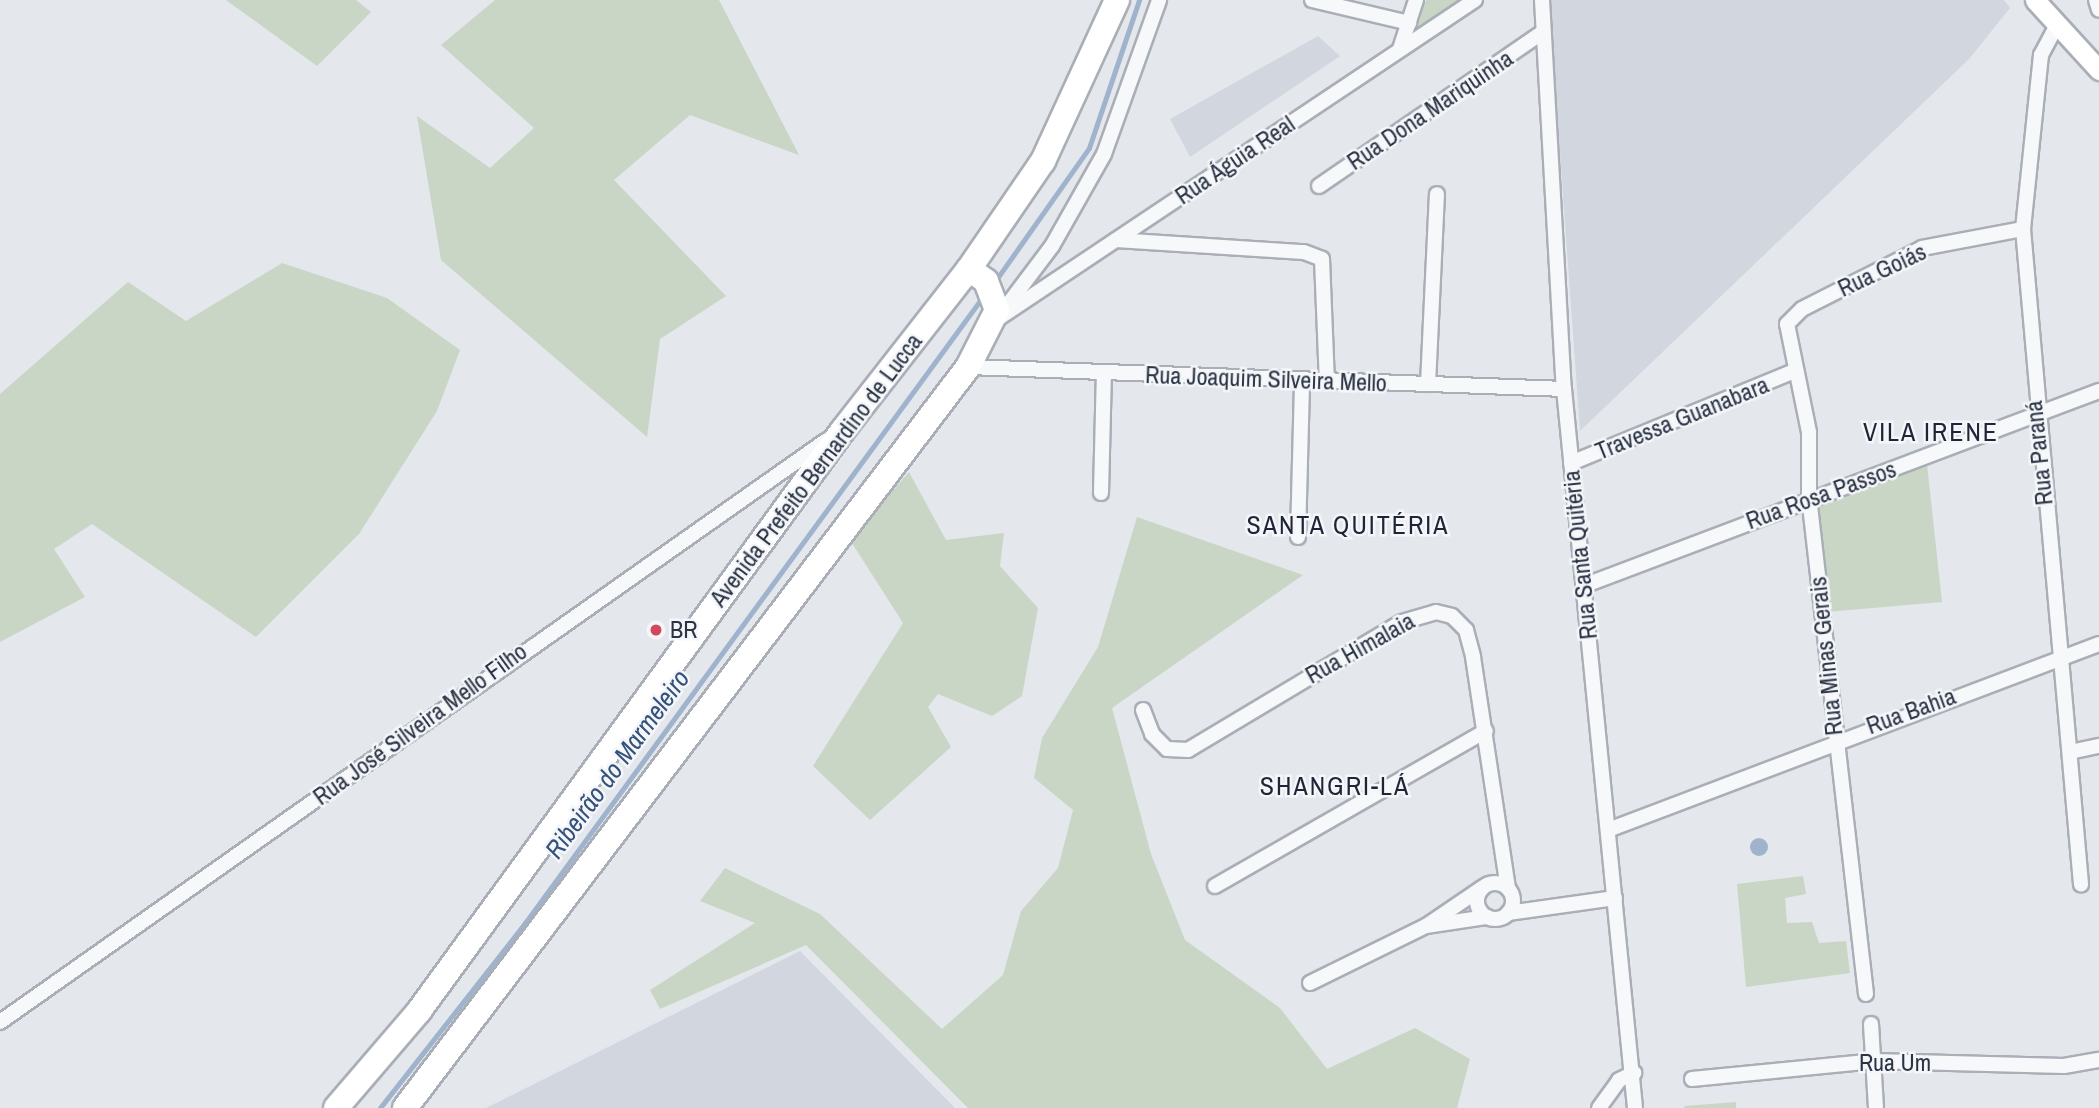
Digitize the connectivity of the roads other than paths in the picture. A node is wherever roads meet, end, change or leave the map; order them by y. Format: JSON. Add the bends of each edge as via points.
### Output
{"nodes":[{"id":1,"x":1116,"y":0,"type":"edge"},
{"id":2,"x":1158,"y":0,"type":"edge"},
{"id":3,"x":1312,"y":0,"type":"edge"},
{"id":4,"x":1416,"y":0,"type":"edge"},
{"id":5,"x":1475,"y":0,"type":"edge"},
{"id":6,"x":1542,"y":0,"type":"edge"},
{"id":7,"x":2035,"y":0,"type":"edge"},
{"id":8,"x":2096,"y":0,"type":"edge"},
{"id":9,"x":2099,"y":10,"type":"edge"},
{"id":10,"x":1409,"y":23,"type":"junction"},
{"id":11,"x":2057,"y":25,"type":"junction"},
{"id":12,"x":1542,"y":33,"type":"junction"},
{"id":13,"x":1400,"y":49,"type":"junction"},
{"id":14,"x":2099,"y":70,"type":"edge"},
{"id":15,"x":1319,"y":186,"type":"dead end"},
{"id":16,"x":1437,"y":194,"type":"dead end"},
{"id":17,"x":2022,"y":229,"type":"junction"},
{"id":18,"x":1116,"y":240,"type":"junction"},
{"id":19,"x":969,"y":269,"type":"junction"},
{"id":20,"x":996,"y":320,"type":"junction"},
{"id":21,"x":1790,"y":320,"type":"joint"},
{"id":22,"x":968,"y":367,"type":"junction"},
{"id":23,"x":1792,"y":372,"type":"junction"},
{"id":24,"x":1104,"y":373,"type":"junction"},
{"id":25,"x":1302,"y":380,"type":"junction"},
{"id":26,"x":1327,"y":381,"type":"junction"},
{"id":27,"x":1428,"y":384,"type":"junction"},
{"id":28,"x":1564,"y":389,"type":"junction"},
{"id":29,"x":2099,"y":391,"type":"edge"},
{"id":30,"x":2035,"y":418,"type":"junction"},
{"id":31,"x":843,"y":430,"type":"junction"},
{"id":32,"x":1571,"y":463,"type":"junction"},
{"id":33,"x":1101,"y":493,"type":"dead end"},
{"id":34,"x":1809,"y":498,"type":"junction"},
{"id":35,"x":1298,"y":537,"type":"dead end"},
{"id":36,"x":1583,"y":586,"type":"junction"},
{"id":37,"x":2099,"y":644,"type":"edge"},
{"id":38,"x":2061,"y":657,"type":"junction"},
{"id":39,"x":1143,"y":710,"type":"dead end"},
{"id":40,"x":1486,"y":731,"type":"junction"},
{"id":41,"x":1834,"y":739,"type":"junction"},
{"id":42,"x":2099,"y":746,"type":"edge"},
{"id":43,"x":2070,"y":752,"type":"junction"},
{"id":44,"x":1608,"y":830,"type":"junction"},
{"id":45,"x":1501,"y":856,"type":"junction"},
{"id":46,"x":2081,"y":884,"type":"dead end"},
{"id":47,"x":1215,"y":886,"type":"dead end"},
{"id":48,"x":1486,"y":886,"type":"junction"},
{"id":49,"x":1510,"y":892,"type":"junction"},
{"id":50,"x":1615,"y":898,"type":"junction"},
{"id":51,"x":1550,"y":905,"type":"junction"},
{"id":52,"x":1508,"y":913,"type":"junction"},
{"id":53,"x":1487,"y":917,"type":"junction"},
{"id":54,"x":1426,"y":926,"type":"junction"},
{"id":55,"x":1310,"y":983,"type":"dead end"},
{"id":56,"x":1866,"y":994,"type":"dead end"},
{"id":57,"x":0,"y":1022,"type":"edge"},
{"id":58,"x":1871,"y":1024,"type":"dead end"},
{"id":59,"x":2099,"y":1060,"type":"edge"},
{"id":60,"x":1874,"y":1061,"type":"junction"},
{"id":61,"x":1634,"y":1073,"type":"junction"},
{"id":62,"x":1692,"y":1079,"type":"dead end"},
{"id":63,"x":336,"y":1108,"type":"edge"},
{"id":64,"x":405,"y":1108,"type":"edge"},
{"id":65,"x":1599,"y":1108,"type":"edge"},
{"id":66,"x":1634,"y":1108,"type":"edge"},
{"id":67,"x":1875,"y":1108,"type":"edge"}],
"edges":[{"from":1,"to":19,"type":"highway","name":"Avenida Prefeito Bernardino de Lucca","via":[[1043,161]]},
{"from":2,"to":20,"type":"street","via":[[1104,154],[1052,246]]},
{"from":3,"to":10,"type":"street"},
{"from":4,"to":10,"type":"street"},
{"from":5,"to":13,"type":"street","name":"Rua Águia Real"},
{"from":6,"to":12,"type":"street","name":"Rua Santa Quitéria"},
{"from":7,"to":11,"type":"main road"},
{"from":8,"to":9,"type":"street"},
{"from":10,"to":13,"type":"street"},
{"from":11,"to":14,"type":"main road"},
{"from":11,"to":17,"type":"street","name":"Rua Paraná","via":[[2041,55]]},
{"from":12,"to":15,"type":"street","name":"Rua Dona Mariquinha"},
{"from":12,"to":28,"type":"street","name":"Rua Santa Quitéria"},
{"from":13,"to":18,"type":"street","name":"Rua Águia Real"},
{"from":16,"to":27,"type":"street"},
{"from":17,"to":21,"type":"street","name":"Rua Goiás","via":[[1922,248]]},
{"from":17,"to":30,"type":"street","name":"Rua Paraná"},
{"from":18,"to":20,"type":"street","name":"Rua Águia Real"},
{"from":18,"to":26,"type":"street","via":[[1304,252],[1322,259]]},
{"from":19,"to":20,"type":"highway","via":[[992,290]]},
{"from":19,"to":31,"type":"highway","name":"Avenida Prefeito Bernardino de Lucca"},
{"from":20,"to":22,"type":"highway"},
{"from":21,"to":23,"type":"street","name":"Rua Minas Gerais"},
{"from":22,"to":24,"type":"street","name":"Rua Joaquim Silveira Mello"},
{"from":22,"to":64,"type":"highway"},
{"from":23,"to":32,"type":"street","name":"Travessa Guanabara"},
{"from":23,"to":34,"type":"street","name":"Rua Minas Gerais","via":[[1810,432]]},
{"from":24,"to":25,"type":"street","name":"Rua Joaquim Silveira Mello"},
{"from":24,"to":33,"type":"street"},
{"from":25,"to":26,"type":"street","name":"Rua Joaquim Silveira Mello"},
{"from":25,"to":35,"type":"street"},
{"from":26,"to":27,"type":"street","name":"Rua Joaquim Silveira Mello"},
{"from":27,"to":28,"type":"street","name":"Rua Joaquim Silveira Mello"},
{"from":28,"to":32,"type":"street","name":"Rua Santa Quitéria"},
{"from":29,"to":30,"type":"street","name":"Rua Rosa Passos"},
{"from":30,"to":34,"type":"street","name":"Rua Rosa Passos"},
{"from":30,"to":38,"type":"street","name":"Rua Paraná"},
{"from":31,"to":57,"type":"street","name":"Rua José Silveira Mello Filho"},
{"from":31,"to":63,"type":"highway","name":"Avenida Prefeito Bernardino de Lucca","via":[[419,1011]]},
{"from":32,"to":36,"type":"street","name":"Rua Santa Quitéria"},
{"from":34,"to":36,"type":"street","name":"Rua Rosa Passos"},
{"from":34,"to":41,"type":"street","name":"Rua Minas Gerais"},
{"from":36,"to":44,"type":"street","name":"Rua Santa Quitéria"},
{"from":37,"to":38,"type":"street","name":"Rua Bahia"},
{"from":38,"to":41,"type":"street","name":"Rua Bahia"},
{"from":38,"to":43,"type":"street","name":"Rua Paraná"},
{"from":39,"to":40,"type":"street","name":"Rua Himalaia","via":[[1152,734],[1167,749],[1188,750],[1402,622],[1436,612],[1466,629]]},
{"from":40,"to":45,"type":"street","name":"Rua Himalaia"},
{"from":40,"to":47,"type":"street"},
{"from":41,"to":44,"type":"street","name":"Rua Bahia"},
{"from":41,"to":56,"type":"street","name":"Rua Minas Gerais"},
{"from":42,"to":43,"type":"street"},
{"from":43,"to":46,"type":"street","name":"Rua Paraná"},
{"from":44,"to":50,"type":"street","name":"Rua Santa Quitéria"},
{"from":45,"to":48,"type":"street","name":"Rua Himalaia"},
{"from":45,"to":49,"type":"street","name":"Rua Himalaia"},
{"from":48,"to":49,"type":"street"},
{"from":48,"to":53,"type":"street","via":[[1478,906]]},
{"from":48,"to":54,"type":"street"},
{"from":49,"to":51,"type":"street"},
{"from":49,"to":52,"type":"street"},
{"from":50,"to":51,"type":"street"},
{"from":50,"to":61,"type":"street","name":"Rua Santa Quitéria"},
{"from":51,"to":52,"type":"street"},
{"from":52,"to":53,"type":"street"},
{"from":53,"to":54,"type":"street"},
{"from":54,"to":55,"type":"street"},
{"from":58,"to":60,"type":"street"},
{"from":59,"to":60,"type":"street","name":"Rua Um","via":[[2064,1066]]},
{"from":60,"to":62,"type":"street","name":"Rua Um"},
{"from":60,"to":67,"type":"street"},
{"from":61,"to":65,"type":"street","via":[[1619,1080]]},
{"from":61,"to":66,"type":"street","name":"Rua Santa Quitéria"}]}
